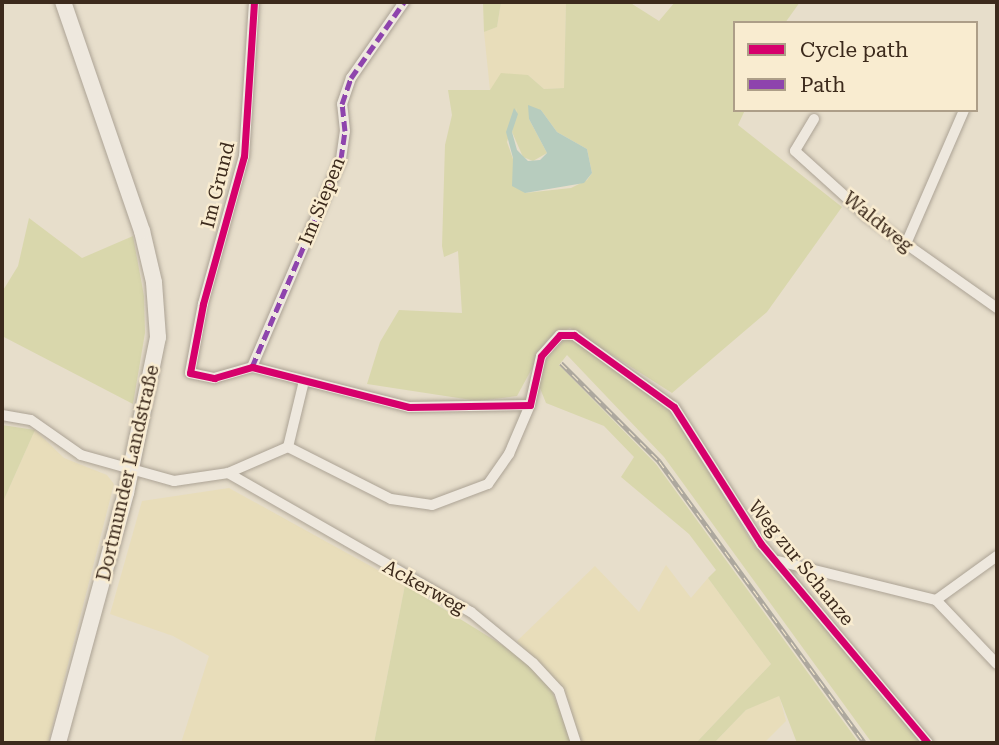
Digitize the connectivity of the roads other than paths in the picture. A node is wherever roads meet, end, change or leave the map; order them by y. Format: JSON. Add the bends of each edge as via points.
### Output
{"nodes":[{"id":1,"x":63,"y":2,"type":"edge"},
{"id":2,"x":254,"y":2,"type":"edge"},
{"id":3,"x":404,"y":2,"type":"edge"},
{"id":4,"x":963,"y":112,"type":"edge"},
{"id":5,"x":814,"y":119,"type":"dead end"},
{"id":6,"x":905,"y":246,"type":"junction"},
{"id":7,"x":997,"y":308,"type":"edge"},
{"id":8,"x":252,"y":367,"type":"junction"},
{"id":9,"x":304,"y":381,"type":"junction"},
{"id":10,"x":530,"y":405,"type":"junction"},
{"id":11,"x":2,"y":415,"type":"edge"},
{"id":12,"x":288,"y":447,"type":"junction"},
{"id":13,"x":132,"y":468,"type":"junction"},
{"id":14,"x":228,"y":473,"type":"junction"},
{"id":15,"x":997,"y":556,"type":"edge"},
{"id":16,"x":778,"y":561,"type":"junction"},
{"id":17,"x":936,"y":600,"type":"junction"},
{"id":18,"x":997,"y":664,"type":"edge"},
{"id":19,"x":58,"y":743,"type":"edge"},
{"id":20,"x":576,"y":743,"type":"edge"},
{"id":21,"x":929,"y":743,"type":"edge"}],
"edges":[{"from":1,"to":13,"type":"main road","name":"Dortmunder Landstraße","via":[[142,231],[154,282],[158,337]]},
{"from":2,"to":8,"type":"street","name":"Im Grund","via":[[244,156],[203,304],[190,373],[214,378]]},
{"from":3,"to":8,"type":"street","name":"Im Siepen","via":[[351,78],[342,104],[341,159]]},
{"from":4,"to":6,"type":"street"},
{"from":5,"to":6,"type":"street","name":"Waldweg","via":[[795,151]]},
{"from":6,"to":7,"type":"street","name":"Waldweg"},
{"from":8,"to":9,"type":"street"},
{"from":9,"to":10,"type":"street","via":[[409,407]]},
{"from":9,"to":12,"type":"street"},
{"from":10,"to":12,"type":"street","via":[[509,454],[488,484],[432,505],[391,499]]},
{"from":10,"to":16,"type":"street","name":"Weg zur Schanze","via":[[536,368],[548,346],[565,334],[580,338],[674,407],[761,544]]},
{"from":11,"to":13,"type":"street","via":[[31,420],[81,455]]},
{"from":12,"to":14,"type":"street"},
{"from":13,"to":14,"type":"street","via":[[174,481]]},
{"from":13,"to":19,"type":"main road","name":"Dortmunder Landstraße"},
{"from":14,"to":20,"type":"street","name":"Ackerweg","via":[[471,612],[559,691]]},
{"from":15,"to":17,"type":"street"},
{"from":16,"to":17,"type":"street"},
{"from":16,"to":21,"type":"street","name":"Weg zur Schanze"},
{"from":17,"to":18,"type":"street"}]}
